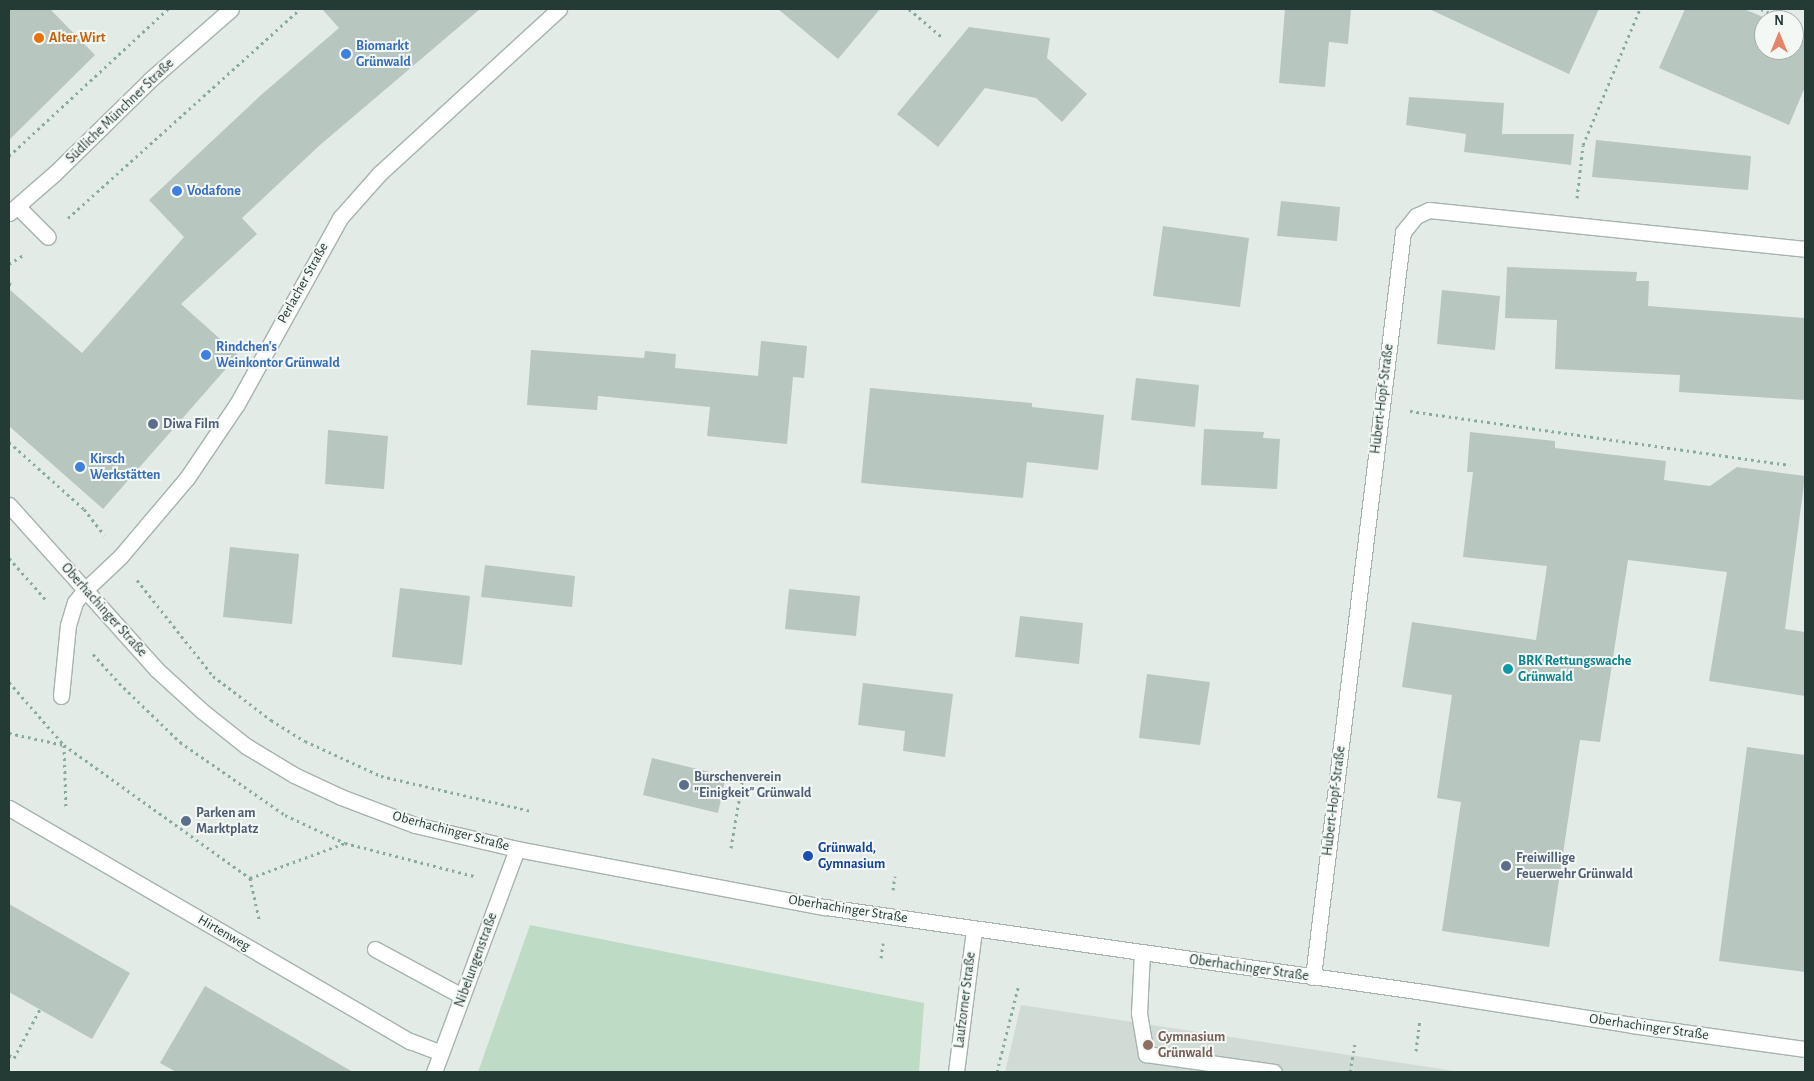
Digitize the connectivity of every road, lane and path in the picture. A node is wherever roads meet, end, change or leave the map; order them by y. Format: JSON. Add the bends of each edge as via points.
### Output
{"nodes":[{"id":1,"x":168,"y":9,"type":"edge"},
{"id":2,"x":231,"y":9,"type":"edge"},
{"id":3,"x":300,"y":9,"type":"edge"},
{"id":4,"x":559,"y":9,"type":"edge"},
{"id":5,"x":909,"y":9,"type":"edge"},
{"id":6,"x":1640,"y":9,"type":"edge"},
{"id":7,"x":943,"y":38,"type":"dead end"},
{"id":8,"x":9,"y":156,"type":"edge"},
{"id":9,"x":13,"y":210,"type":"edge"},
{"id":10,"x":1574,"y":226,"type":"junction"},
{"id":11,"x":48,"y":237,"type":"junction"},
{"id":12,"x":1805,"y":249,"type":"edge"},
{"id":13,"x":9,"y":264,"type":"edge"},
{"id":14,"x":9,"y":282,"type":"edge"},
{"id":15,"x":14,"y":287,"type":"dead end"},
{"id":16,"x":1381,"y":407,"type":"junction"},
{"id":17,"x":9,"y":442,"type":"edge"},
{"id":18,"x":1790,"y":465,"type":"dead end"},
{"id":19,"x":9,"y":505,"type":"edge"},
{"id":20,"x":120,"y":557,"type":"junction"},
{"id":21,"x":86,"y":589,"type":"junction"},
{"id":22,"x":61,"y":696,"type":"dead end"},
{"id":23,"x":9,"y":733,"type":"edge"},
{"id":24,"x":64,"y":745,"type":"junction"},
{"id":25,"x":744,"y":776,"type":"dead end"},
{"id":26,"x":9,"y":808,"type":"edge"},
{"id":27,"x":532,"y":811,"type":"dead end"},
{"id":28,"x":58,"y":836,"type":"junction"},
{"id":29,"x":731,"y":848,"type":"dead end"},
{"id":30,"x":517,"y":849,"type":"junction"},
{"id":31,"x":250,"y":878,"type":"junction"},
{"id":32,"x":504,"y":884,"type":"junction"},
{"id":33,"x":974,"y":929,"type":"junction"},
{"id":34,"x":375,"y":949,"type":"dead end"},
{"id":35,"x":254,"y":951,"type":"junction"},
{"id":36,"x":1142,"y":952,"type":"junction"},
{"id":37,"x":1312,"y":977,"type":"junction"},
{"id":38,"x":1018,"y":988,"type":"dead end"},
{"id":39,"x":462,"y":996,"type":"junction"},
{"id":40,"x":40,"y":1009,"type":"dead end"},
{"id":41,"x":1354,"y":1044,"type":"dead end"},
{"id":42,"x":1805,"y":1049,"type":"edge"},
{"id":43,"x":441,"y":1052,"type":"junction"},
{"id":44,"x":9,"y":1054,"type":"edge"},
{"id":45,"x":434,"y":1072,"type":"edge"},
{"id":46,"x":956,"y":1072,"type":"edge"},
{"id":47,"x":997,"y":1072,"type":"edge"},
{"id":48,"x":1274,"y":1072,"type":"edge"},
{"id":49,"x":1350,"y":1072,"type":"edge"}],
"edges":[{"from":1,"to":8,"type":"path"},
{"from":2,"to":9,"type":"street","name":"Südliche Münchner Straße","via":[[151,79]]},
{"from":3,"to":11,"type":"path"},
{"from":4,"to":20,"type":"street","name":"Perlacher Straße","via":[[379,174],[340,218],[237,404],[186,478]]},
{"from":5,"to":7,"type":"path"},
{"from":6,"to":10,"type":"path","via":[[1584,145]]},
{"from":9,"to":11,"type":"street"},
{"from":10,"to":12,"type":"street","name":"Hubert-Hopf-Straße"},
{"from":10,"to":16,"type":"street","name":"Hubert-Hopf-Straße","via":[[1429,210],[1416,216],[1402,232]]},
{"from":11,"to":13,"type":"path"},
{"from":14,"to":15,"type":"path"},
{"from":16,"to":18,"type":"path"},
{"from":16,"to":37,"type":"street","name":"Hubert-Hopf-Straße"},
{"from":17,"to":20,"type":"path","via":[[84,509]]},
{"from":19,"to":21,"type":"street","name":"Oberhachinger Straße"},
{"from":20,"to":21,"type":"street","name":"Perlacher Straße"},
{"from":20,"to":27,"type":"path","via":[[213,676],[305,741],[381,776]]},
{"from":21,"to":22,"type":"street","name":"Perlacher Straße","via":[[75,602],[68,625]]},
{"from":21,"to":30,"type":"street","name":"Oberhachinger Straße","via":[[156,669],[202,711],[246,746],[294,775],[415,825]]},
{"from":23,"to":24,"type":"path"},
{"from":24,"to":28,"type":"path","via":[[66,823]]},
{"from":24,"to":31,"type":"path"},
{"from":25,"to":29,"type":"path"},
{"from":26,"to":28,"type":"street","name":"Hirtenweg"},
{"from":28,"to":35,"type":"street","name":"Hirtenweg"},
{"from":30,"to":32,"type":"street","name":"Nibelungenstraße"},
{"from":30,"to":33,"type":"street","name":"Oberhachinger Straße","via":[[825,907]]},
{"from":31,"to":32,"type":"path","via":[[345,843]]},
{"from":31,"to":35,"type":"path","via":[[262,934]]},
{"from":32,"to":39,"type":"street","name":"Nibelungenstraße"},
{"from":33,"to":36,"type":"street","name":"Oberhachinger Straße"},
{"from":33,"to":46,"type":"street","name":"Laufzorner Straße"},
{"from":34,"to":39,"type":"street"},
{"from":35,"to":43,"type":"street","name":"Hirtenweg","via":[[410,1041]]},
{"from":36,"to":37,"type":"street","name":"Oberhachinger Straße"},
{"from":36,"to":48,"type":"street","via":[[1139,1013],[1146,1054]]},
{"from":37,"to":42,"type":"street","name":"Oberhachinger Straße"},
{"from":38,"to":47,"type":"path"},
{"from":39,"to":43,"type":"street","name":"Nibelungenstraße"},
{"from":40,"to":44,"type":"path","via":[[14,1058]]},
{"from":41,"to":49,"type":"path"},
{"from":43,"to":45,"type":"street","name":"Nibelungenstraße"}]}
